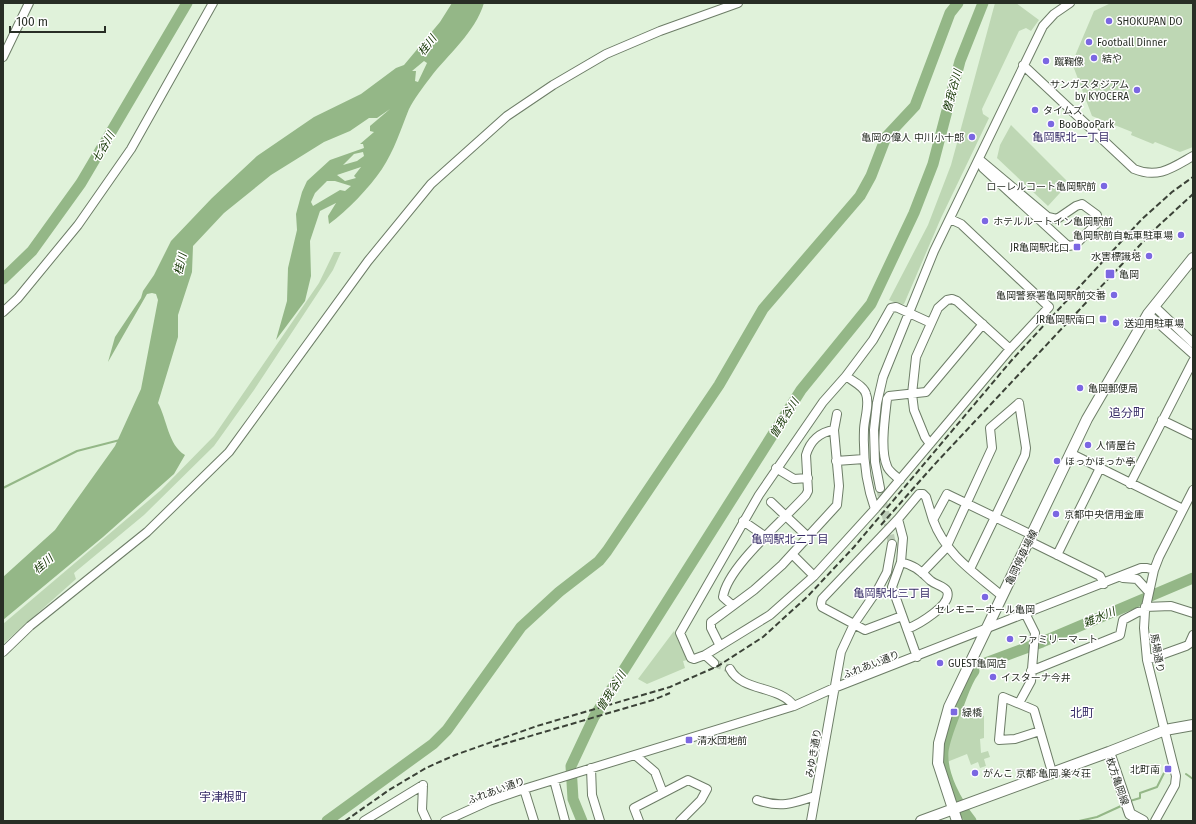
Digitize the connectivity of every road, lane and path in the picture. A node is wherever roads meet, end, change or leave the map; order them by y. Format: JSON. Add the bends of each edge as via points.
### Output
{"nodes":[{"id":1,"x":29,"y":3,"type":"edge"},
{"id":2,"x":213,"y":3,"type":"edge"},
{"id":3,"x":738,"y":3,"type":"edge"},
{"id":4,"x":1070,"y":3,"type":"edge"},
{"id":5,"x":3,"y":57,"type":"edge"},
{"id":6,"x":1023,"y":65,"type":"junction"},
{"id":7,"x":1193,"y":156,"type":"edge"},
{"id":8,"x":978,"y":159,"type":"junction"},
{"id":9,"x":950,"y":219,"type":"junction"},
{"id":10,"x":1193,"y":258,"type":"edge"},
{"id":11,"x":1151,"y":310,"type":"junction"},
{"id":12,"x":3,"y":312,"type":"edge"},
{"id":13,"x":908,"y":313,"type":"junction"},
{"id":14,"x":931,"y":323,"type":"junction"},
{"id":15,"x":983,"y":324,"type":"junction"},
{"id":16,"x":1193,"y":343,"type":"edge"},
{"id":17,"x":1010,"y":349,"type":"junction"},
{"id":18,"x":1193,"y":354,"type":"edge"},
{"id":19,"x":1193,"y":361,"type":"edge"},
{"id":20,"x":846,"y":376,"type":"junction"},
{"id":21,"x":912,"y":394,"type":"junction"},
{"id":22,"x":837,"y":414,"type":"dead end"},
{"id":23,"x":1162,"y":420,"type":"junction"},
{"id":24,"x":834,"y":430,"type":"junction"},
{"id":25,"x":1193,"y":435,"type":"edge"},
{"id":26,"x":930,"y":444,"type":"junction"},
{"id":27,"x":1070,"y":453,"type":"junction"},
{"id":28,"x":864,"y":459,"type":"junction"},
{"id":29,"x":836,"y":461,"type":"junction"},
{"id":30,"x":776,"y":468,"type":"junction"},
{"id":31,"x":1100,"y":468,"type":"junction"},
{"id":32,"x":808,"y":478,"type":"junction"},
{"id":33,"x":900,"y":480,"type":"junction"},
{"id":34,"x":1130,"y":484,"type":"junction"},
{"id":35,"x":880,"y":488,"type":"tunnel mouth"},
{"id":36,"x":1193,"y":490,"type":"edge"},
{"id":37,"x":771,"y":502,"type":"dead end"},
{"id":38,"x":966,"y":504,"type":"junction"},
{"id":39,"x":875,"y":509,"type":"junction"},
{"id":40,"x":1183,"y":510,"type":"junction"},
{"id":41,"x":786,"y":517,"type":"junction"},
{"id":42,"x":995,"y":518,"type":"junction"},
{"id":43,"x":898,"y":519,"type":"junction"},
{"id":44,"x":932,"y":520,"type":"junction"},
{"id":45,"x":743,"y":521,"type":"junction"},
{"id":46,"x":766,"y":537,"type":"junction"},
{"id":47,"x":808,"y":537,"type":"junction"},
{"id":48,"x":1031,"y":538,"type":"junction"},
{"id":49,"x":892,"y":544,"type":"tunnel mouth"},
{"id":50,"x":946,"y":548,"type":"junction"},
{"id":51,"x":792,"y":554,"type":"junction"},
{"id":52,"x":1057,"y":555,"type":"junction"},
{"id":53,"x":901,"y":562,"type":"junction"},
{"id":54,"x":970,"y":569,"type":"junction"},
{"id":55,"x":1154,"y":570,"type":"junction"},
{"id":56,"x":922,"y":573,"type":"junction"},
{"id":57,"x":814,"y":576,"type":"junction"},
{"id":58,"x":1120,"y":577,"type":"junction"},
{"id":59,"x":1104,"y":584,"type":"junction"},
{"id":60,"x":1148,"y":593,"type":"junction"},
{"id":61,"x":1002,"y":596,"type":"junction"},
{"id":62,"x":732,"y":605,"type":"junction"},
{"id":63,"x":1145,"y":608,"type":"junction"},
{"id":64,"x":1193,"y":613,"type":"edge"},
{"id":65,"x":1026,"y":615,"type":"junction"},
{"id":66,"x":902,"y":616,"type":"junction"},
{"id":67,"x":854,"y":624,"type":"junction"},
{"id":68,"x":907,"y":629,"type":"junction"},
{"id":69,"x":984,"y":631,"type":"junction"},
{"id":70,"x":1193,"y":635,"type":"edge"},
{"id":71,"x":720,"y":646,"type":"junction"},
{"id":72,"x":3,"y":652,"type":"edge"},
{"id":73,"x":705,"y":654,"type":"junction"},
{"id":74,"x":916,"y":657,"type":"junction"},
{"id":75,"x":1147,"y":660,"type":"junction"},
{"id":76,"x":714,"y":663,"type":"tunnel mouth"},
{"id":77,"x":730,"y":669,"type":"tunnel mouth"},
{"id":78,"x":1031,"y":671,"type":"junction"},
{"id":79,"x":834,"y":688,"type":"junction"},
{"id":80,"x":1018,"y":703,"type":"junction"},
{"id":81,"x":794,"y":706,"type":"junction"},
{"id":82,"x":1192,"y":726,"type":"edge"},
{"id":83,"x":1165,"y":730,"type":"junction"},
{"id":84,"x":1040,"y":731,"type":"junction"},
{"id":85,"x":1109,"y":752,"type":"junction"},
{"id":86,"x":635,"y":755,"type":"junction"},
{"id":87,"x":591,"y":768,"type":"junction"},
{"id":88,"x":1052,"y":772,"type":"junction"},
{"id":89,"x":554,"y":780,"type":"junction"},
{"id":90,"x":524,"y":790,"type":"junction"},
{"id":91,"x":663,"y":793,"type":"junction"},
{"id":92,"x":816,"y":796,"type":"junction"},
{"id":93,"x":757,"y":800,"type":"dead end"},
{"id":94,"x":959,"y":808,"type":"junction"},
{"id":95,"x":531,"y":820,"type":"edge"},
{"id":96,"x":364,"y":821,"type":"edge"},
{"id":97,"x":427,"y":821,"type":"edge"},
{"id":98,"x":445,"y":821,"type":"edge"},
{"id":99,"x":565,"y":821,"type":"edge"},
{"id":100,"x":600,"y":821,"type":"edge"},
{"id":101,"x":639,"y":821,"type":"edge"},
{"id":102,"x":680,"y":821,"type":"edge"},
{"id":103,"x":812,"y":821,"type":"edge"},
{"id":104,"x":921,"y":821,"type":"edge"},
{"id":105,"x":957,"y":821,"type":"edge"},
{"id":106,"x":1143,"y":821,"type":"edge"},
{"id":107,"x":1155,"y":821,"type":"edge"}],
"edges":[{"from":1,"to":5,"type":"street"},
{"from":2,"to":12,"type":"street","via":[[131,149],[78,225],[18,298]]},
{"from":3,"to":72,"type":"street","via":[[606,54],[507,116],[431,184],[368,260],[229,452],[147,532],[30,626]]},
{"from":4,"to":6,"type":"street","via":[[1054,14],[1043,26]]},
{"from":6,"to":7,"type":"street","via":[[1134,169],[1148,174],[1161,173]]},
{"from":6,"to":8,"type":"street"},
{"from":8,"to":8,"type":"street","via":[[1048,217],[1057,219],[1082,204],[1097,215],[1097,223],[1075,245],[1068,246],[983,168]]},
{"from":8,"to":9,"type":"street"},
{"from":9,"to":13,"type":"street"},
{"from":9,"to":17,"type":"street","via":[[961,224],[1049,305]]},
{"from":10,"to":11,"type":"main road","name":"亀岡停車場線"},
{"from":11,"to":16,"type":"street"},
{"from":11,"to":18,"type":"street"},
{"from":11,"to":27,"type":"main road","name":"亀岡停車場線"},
{"from":13,"to":14,"type":"street"},
{"from":13,"to":20,"type":"street","via":[[896,307],[891,308],[873,340]]},
{"from":13,"to":35,"type":"street","via":[[883,377],[877,403],[875,462]]},
{"from":14,"to":15,"type":"street","via":[[941,303],[952,299]]},
{"from":14,"to":21,"type":"street","via":[[916,357]]},
{"from":15,"to":17,"type":"street"},
{"from":15,"to":21,"type":"street","via":[[926,392]]},
{"from":17,"to":26,"type":"street"},
{"from":19,"to":23,"type":"street"},
{"from":20,"to":28,"type":"street","via":[[864,390],[867,396]]},
{"from":20,"to":30,"type":"street","via":[[823,402]]},
{"from":21,"to":26,"type":"street","via":[[914,410]]},
{"from":21,"to":33,"type":"street","via":[[890,396],[887,399],[884,429],[885,460],[887,468]]},
{"from":22,"to":24,"type":"street"},
{"from":23,"to":25,"type":"street"},
{"from":23,"to":34,"type":"street"},
{"from":24,"to":29,"type":"street"},
{"from":24,"to":32,"type":"street","via":[[818,435],[807,451]]},
{"from":26,"to":33,"type":"street"},
{"from":27,"to":31,"type":"street"},
{"from":27,"to":48,"type":"main road","name":"亀岡停車場線"},
{"from":28,"to":29,"type":"street"},
{"from":28,"to":39,"type":"street"},
{"from":29,"to":47,"type":"street","via":[[839,486],[837,504]]},
{"from":30,"to":32,"type":"street","via":[[794,479]]},
{"from":30,"to":45,"type":"street"},
{"from":31,"to":34,"type":"street"},
{"from":31,"to":52,"type":"street"},
{"from":32,"to":41,"type":"street","via":[[808,492]]},
{"from":33,"to":39,"type":"street"},
{"from":34,"to":40,"type":"street"},
{"from":36,"to":40,"type":"street","name":"馬場通り"},
{"from":37,"to":41,"type":"street"},
{"from":38,"to":42,"type":"street"},
{"from":38,"to":42,"type":"street","via":[[992,448],[990,428],[1019,403],[1025,455]]},
{"from":38,"to":44,"type":"street","via":[[947,494]]},
{"from":38,"to":50,"type":"street"},
{"from":39,"to":57,"type":"street"},
{"from":40,"to":55,"type":"street","name":"馬場通り"},
{"from":41,"to":46,"type":"street"},
{"from":41,"to":47,"type":"street"},
{"from":42,"to":48,"type":"street"},
{"from":42,"to":54,"type":"street"},
{"from":43,"to":44,"type":"street","via":[[919,494],[923,494]]},
{"from":43,"to":53,"type":"street","via":[[903,538]]},
{"from":43,"to":67,"type":"street","via":[[822,599],[822,607]]},
{"from":44,"to":50,"type":"street"},
{"from":45,"to":46,"type":"street"},
{"from":45,"to":73,"type":"street","via":[[680,633],[691,658]]},
{"from":46,"to":62,"type":"street","via":[[738,565],[724,590],[723,597]]},
{"from":47,"to":51,"type":"street"},
{"from":48,"to":52,"type":"street"},
{"from":48,"to":61,"type":"main road","name":"亀岡停車場線"},
{"from":49,"to":67,"type":"street","name":"みゆき通り","via":[[887,572]]},
{"from":50,"to":54,"type":"street"},
{"from":50,"to":56,"type":"street"},
{"from":51,"to":57,"type":"street"},
{"from":51,"to":62,"type":"street","via":[[754,590]]},
{"from":52,"to":59,"type":"street","via":[[1100,576]]},
{"from":53,"to":56,"type":"street","via":[[917,567]]},
{"from":53,"to":66,"type":"street","via":[[892,587]]},
{"from":54,"to":61,"type":"street"},
{"from":55,"to":58,"type":"street","name":"ふれあい通り","via":[[1141,568]]},
{"from":55,"to":60,"type":"street","name":"馬場通り"},
{"from":56,"to":68,"type":"street","via":[[934,584],[945,589],[948,593],[947,598],[928,619]]},
{"from":57,"to":71,"type":"street","via":[[770,615]]},
{"from":58,"to":59,"type":"street","name":"ふれあい通り"},
{"from":58,"to":60,"type":"street","via":[[1137,579]]},
{"from":59,"to":65,"type":"street","name":"ふれあい通り"},
{"from":60,"to":63,"type":"street","name":"馬場通り"},
{"from":61,"to":69,"type":"main road","name":"亀岡停車場線"},
{"from":62,"to":71,"type":"street","via":[[711,622],[711,628]]},
{"from":63,"to":64,"type":"street","via":[[1171,606]]},
{"from":63,"to":75,"type":"street","name":"馬場通り"},
{"from":63,"to":78,"type":"street","via":[[1122,620],[1120,635]]},
{"from":65,"to":69,"type":"street","name":"ふれあい通り"},
{"from":65,"to":78,"type":"street","via":[[1035,634]]},
{"from":66,"to":67,"type":"street","via":[[865,630]]},
{"from":66,"to":68,"type":"street"},
{"from":67,"to":79,"type":"street","name":"みゆき通り","via":[[841,652]]},
{"from":68,"to":74,"type":"street"},
{"from":69,"to":74,"type":"street","name":"ふれあい通り"},
{"from":69,"to":94,"type":"main road","name":"亀岡停車場線","via":[[949,707],[939,743],[940,774]]},
{"from":70,"to":75,"type":"street","via":[[1186,646]]},
{"from":71,"to":73,"type":"street"},
{"from":73,"to":76,"type":"street"},
{"from":74,"to":79,"type":"street","name":"ふれあい通り"},
{"from":75,"to":83,"type":"street","name":"馬場通り"},
{"from":77,"to":81,"type":"street","via":[[737,678],[790,700]]},
{"from":78,"to":80,"type":"street","via":[[1031,681]]},
{"from":79,"to":81,"type":"street","name":"ふれあい通り"},
{"from":79,"to":92,"type":"street","name":"みゆき通り"},
{"from":80,"to":84,"type":"street","via":[[1034,710]]},
{"from":80,"to":84,"type":"street","via":[[1003,697],[999,740],[1015,739]]},
{"from":81,"to":86,"type":"street","name":"ふれあい通り"},
{"from":82,"to":83,"type":"main road"},
{"from":83,"to":85,"type":"main road"},
{"from":83,"to":107,"type":"street","name":"馬場通り","via":[[1176,776],[1175,785]]},
{"from":84,"to":88,"type":"street"},
{"from":85,"to":88,"type":"main road","name":"枚方亀岡線"},
{"from":85,"to":106,"type":"main road","name":"枚方亀岡線","via":[[1130,814]]},
{"from":86,"to":87,"type":"street","name":"ふれあい通り"},
{"from":86,"to":91,"type":"street","via":[[655,772]]},
{"from":87,"to":89,"type":"street","name":"ふれあい通り"},
{"from":87,"to":100,"type":"street","via":[[592,794]]},
{"from":88,"to":94,"type":"main road","name":"枚方亀岡線"},
{"from":89,"to":90,"type":"street","name":"ふれあい通り"},
{"from":89,"to":99,"type":"street"},
{"from":90,"to":95,"type":"street"},
{"from":90,"to":98,"type":"street","name":"ふれあい通り","via":[[489,801]]},
{"from":91,"to":101,"type":"street","via":[[634,808]]},
{"from":91,"to":102,"type":"street","via":[[688,780],[707,789],[701,800]]},
{"from":92,"to":93,"type":"street","via":[[784,806]]},
{"from":92,"to":103,"type":"street","name":"みゆき通り"},
{"from":94,"to":104,"type":"main road","name":"枚方亀岡線"},
{"from":94,"to":105,"type":"main road","name":"亀岡停車場線"},
{"from":96,"to":97,"type":"street","via":[[423,785],[422,810]]}]}
